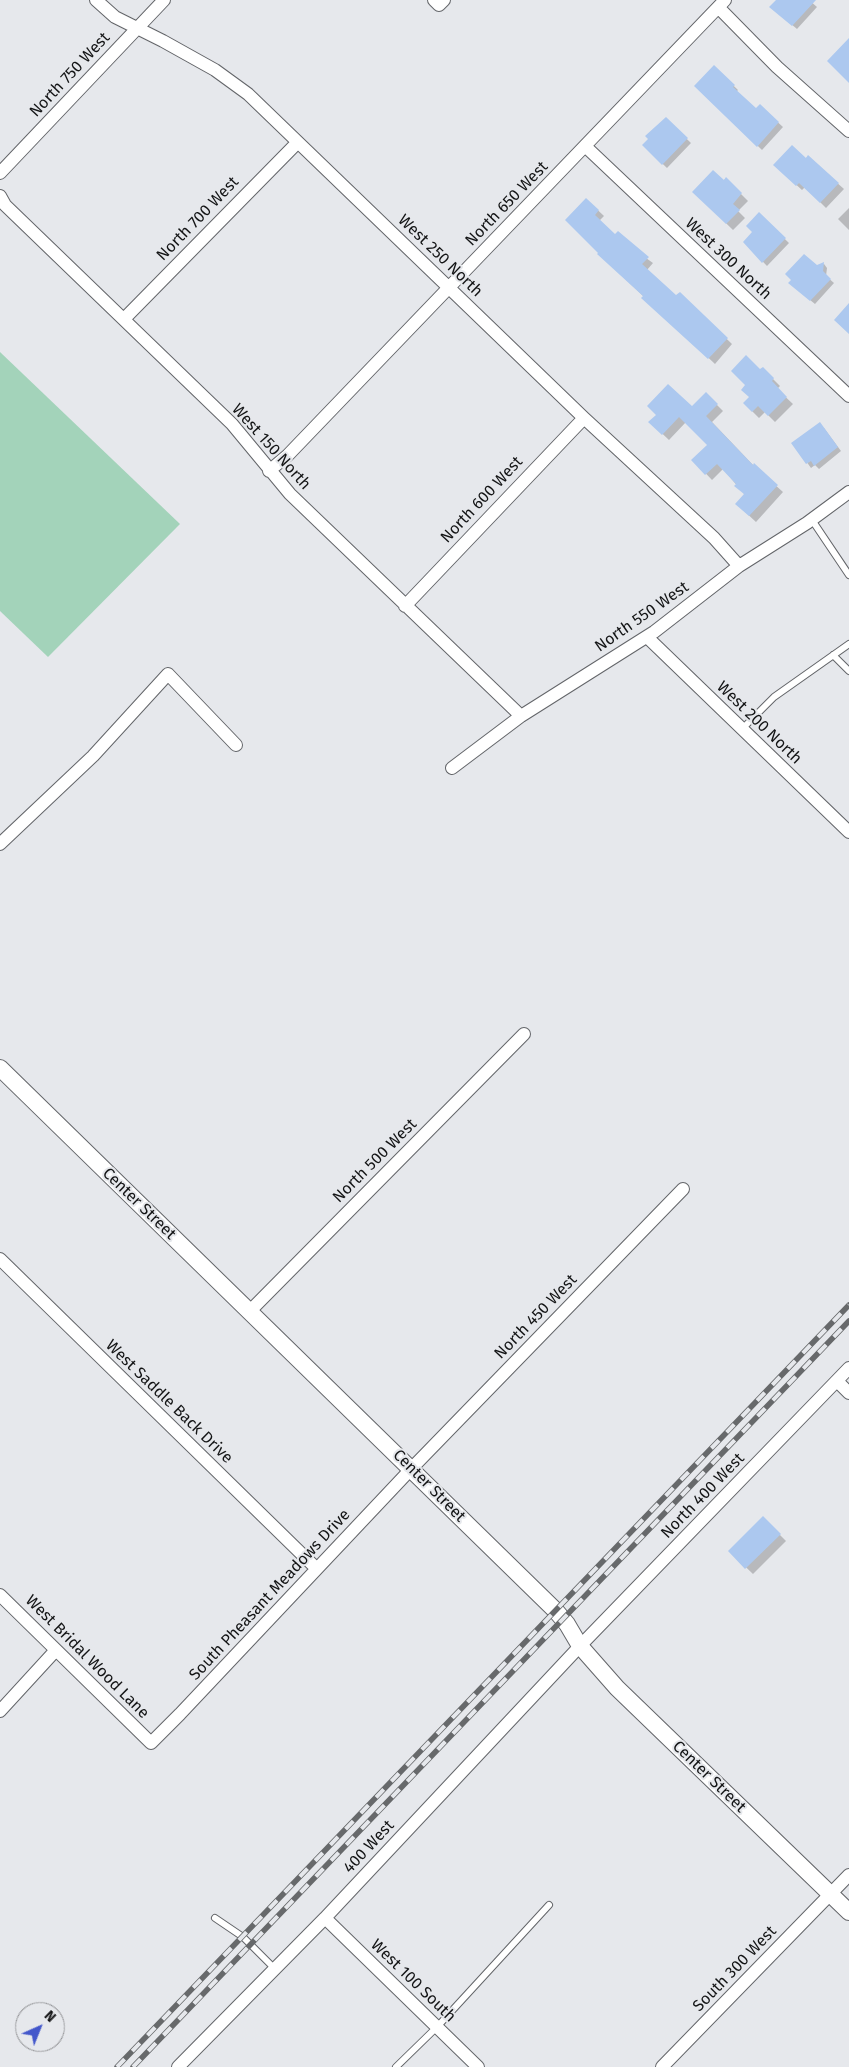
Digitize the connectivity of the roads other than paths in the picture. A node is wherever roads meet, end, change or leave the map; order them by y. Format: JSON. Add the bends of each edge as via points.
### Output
{"nodes":[{"id":1,"x":96,"y":0,"type":"edge"},
{"id":2,"x":164,"y":0,"type":"edge"},
{"id":3,"x":722,"y":4,"type":"edge"},
{"id":4,"x":137,"y":28,"type":"junction"},
{"id":5,"x":849,"y":131,"type":"edge"},
{"id":6,"x":296,"y":143,"type":"junction"},
{"id":7,"x":585,"y":146,"type":"junction"},
{"id":8,"x":0,"y":173,"type":"edge"},
{"id":9,"x":0,"y":196,"type":"edge"},
{"id":10,"x":449,"y":287,"type":"junction"},
{"id":11,"x":124,"y":319,"type":"junction"},
{"id":12,"x":849,"y":396,"type":"edge"},
{"id":13,"x":584,"y":418,"type":"junction"},
{"id":14,"x":270,"y":471,"type":"junction"},
{"id":15,"x":849,"y":492,"type":"edge"},
{"id":16,"x":812,"y":520,"type":"junction"},
{"id":17,"x":739,"y":566,"type":"junction"},
{"id":18,"x":849,"y":575,"type":"edge"},
{"id":19,"x":405,"y":606,"type":"junction"},
{"id":20,"x":647,"y":636,"type":"junction"},
{"id":21,"x":849,"y":644,"type":"edge"},
{"id":22,"x":833,"y":656,"type":"junction"},
{"id":23,"x":849,"y":671,"type":"edge"},
{"id":24,"x":521,"y":716,"type":"junction"},
{"id":25,"x":742,"y":729,"type":"junction"},
{"id":26,"x":236,"y":745,"type":"dead end"},
{"id":27,"x":452,"y":768,"type":"dead end"},
{"id":28,"x":849,"y":832,"type":"edge"},
{"id":29,"x":0,"y":844,"type":"edge"},
{"id":30,"x":524,"y":1034,"type":"dead end"},
{"id":31,"x":0,"y":1068,"type":"edge"},
{"id":32,"x":683,"y":1188,"type":"dead end"},
{"id":33,"x":0,"y":1258,"type":"edge"},
{"id":34,"x":249,"y":1312,"type":"junction"},
{"id":35,"x":849,"y":1368,"type":"edge"},
{"id":36,"x":837,"y":1381,"type":"junction"},
{"id":37,"x":849,"y":1393,"type":"edge"},
{"id":38,"x":412,"y":1468,"type":"junction"},
{"id":39,"x":316,"y":1568,"type":"junction"},
{"id":40,"x":0,"y":1595,"type":"edge"},
{"id":41,"x":580,"y":1646,"type":"junction"},
{"id":42,"x":56,"y":1650,"type":"junction"},
{"id":43,"x":0,"y":1711,"type":"edge"},
{"id":44,"x":151,"y":1743,"type":"joint"},
{"id":45,"x":849,"y":1875,"type":"edge"},
{"id":46,"x":830,"y":1894,"type":"junction"},
{"id":47,"x":548,"y":1905,"type":"dead end"},
{"id":48,"x":849,"y":1912,"type":"edge"},
{"id":49,"x":215,"y":1918,"type":"dead end"},
{"id":50,"x":325,"y":1918,"type":"junction"},
{"id":51,"x":274,"y":1969,"type":"junction"},
{"id":52,"x":437,"y":2027,"type":"junction"},
{"id":53,"x":178,"y":2067,"type":"edge"},
{"id":54,"x":396,"y":2067,"type":"edge"},
{"id":55,"x":478,"y":2067,"type":"edge"},
{"id":56,"x":662,"y":2067,"type":"edge"}],
"edges":[{"from":1,"to":4,"type":"street","name":"West 250 North","via":[[115,18]]},
{"from":2,"to":4,"type":"street","name":"North 750 West"},
{"from":3,"to":5,"type":"street","via":[[777,68]]},
{"from":3,"to":7,"type":"street","name":"North 650 West"},
{"from":4,"to":6,"type":"street","name":"West 250 North","via":[[215,70],[248,94]]},
{"from":4,"to":8,"type":"street","name":"North 750 West"},
{"from":6,"to":10,"type":"street","name":"West 250 North"},
{"from":6,"to":11,"type":"street","name":"North 700 West"},
{"from":7,"to":10,"type":"street","name":"North 650 West"},
{"from":7,"to":12,"type":"street","name":"West 300 North"},
{"from":9,"to":11,"type":"street","name":"West 150 North","via":[[5,205]]},
{"from":10,"to":13,"type":"street","name":"West 250 North"},
{"from":10,"to":14,"type":"street","name":"North 650 West"},
{"from":11,"to":14,"type":"street","name":"West 150 North","via":[[232,424]]},
{"from":13,"to":17,"type":"street","name":"West 250 North","via":[[714,538]]},
{"from":13,"to":19,"type":"street","name":"North 600 West"},
{"from":14,"to":19,"type":"street","name":"West 150 North"},
{"from":15,"to":16,"type":"street","name":"North 550 West"},
{"from":16,"to":17,"type":"street","name":"North 550 West"},
{"from":16,"to":18,"type":"lane"},
{"from":17,"to":20,"type":"street","name":"North 550 West"},
{"from":19,"to":24,"type":"street","name":"West 150 North"},
{"from":20,"to":24,"type":"street","name":"North 550 West"},
{"from":20,"to":25,"type":"street","name":"West 200 North"},
{"from":21,"to":22,"type":"lane"},
{"from":22,"to":23,"type":"lane"},
{"from":22,"to":25,"type":"lane","via":[[774,697]]},
{"from":24,"to":27,"type":"street","name":"North 550 West"},
{"from":25,"to":28,"type":"street","name":"West 200 North"},
{"from":26,"to":29,"type":"street","via":[[168,674],[93,756]]},
{"from":30,"to":34,"type":"street","name":"North 500 West"},
{"from":31,"to":34,"type":"street","name":"Center Street"},
{"from":32,"to":38,"type":"street","name":"North 450 West"},
{"from":33,"to":39,"type":"street","name":"West Saddle Back Drive"},
{"from":34,"to":38,"type":"street","name":"Center Street"},
{"from":35,"to":36,"type":"street","name":"North 400 West"},
{"from":36,"to":37,"type":"street"},
{"from":36,"to":41,"type":"street","name":"North 400 West"},
{"from":38,"to":39,"type":"street","name":"South Pheasant Meadows Drive"},
{"from":38,"to":41,"type":"street","name":"Center Street","via":[[556,1611]]},
{"from":39,"to":44,"type":"street","name":"South Pheasant Meadows Drive"},
{"from":40,"to":42,"type":"street","name":"West Bridal Wood Lane"},
{"from":41,"to":46,"type":"street","name":"Center Street","via":[[617,1688]]},
{"from":41,"to":50,"type":"street","name":"400 West"},
{"from":42,"to":43,"type":"street"},
{"from":42,"to":44,"type":"street","name":"West Bridal Wood Lane"},
{"from":45,"to":46,"type":"street","name":"South 300 West"},
{"from":46,"to":48,"type":"street","name":"Center Street"},
{"from":46,"to":56,"type":"street","name":"South 300 West"},
{"from":47,"to":52,"type":"lane"},
{"from":49,"to":51,"type":"lane","via":[[242,1937]]},
{"from":50,"to":51,"type":"street","name":"400 West"},
{"from":50,"to":52,"type":"street","name":"West 100 South"},
{"from":51,"to":53,"type":"street","name":"400 West"},
{"from":52,"to":54,"type":"lane"},
{"from":52,"to":55,"type":"street","name":"West 100 South"}]}
